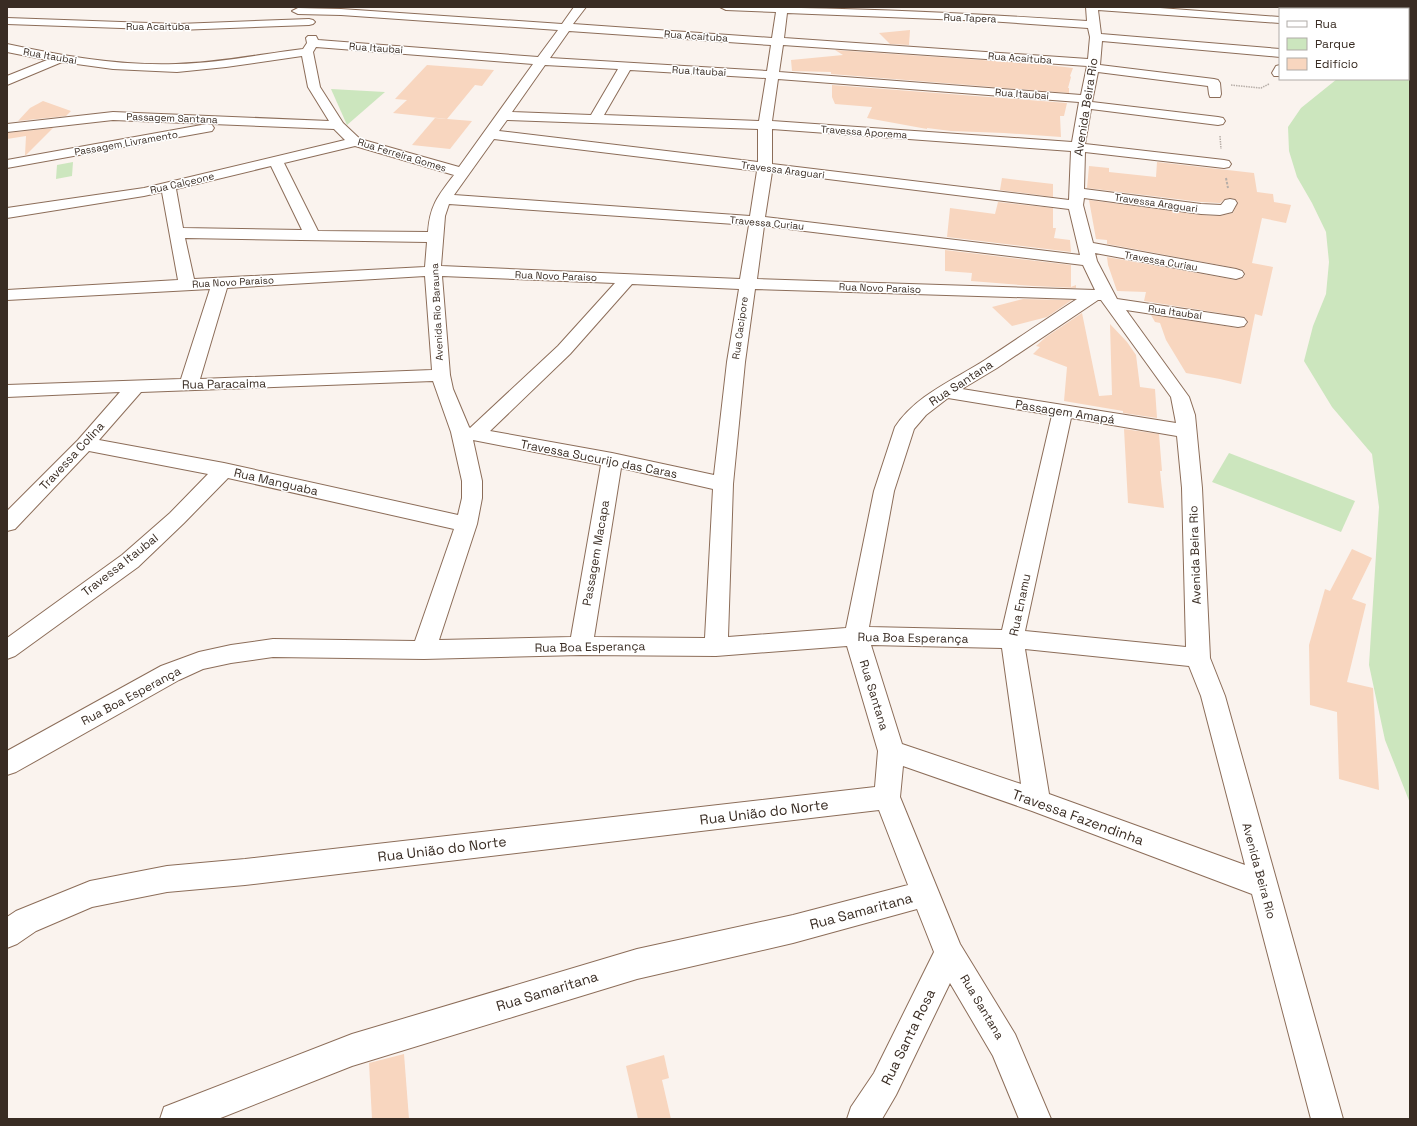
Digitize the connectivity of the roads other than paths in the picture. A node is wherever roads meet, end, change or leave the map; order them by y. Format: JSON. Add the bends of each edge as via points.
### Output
{"nodes":[{"id":1,"x":580,"y":7,"type":"edge"},
{"id":2,"x":726,"y":7,"type":"edge"},
{"id":3,"x":1092,"y":7,"type":"edge"},
{"id":4,"x":1101,"y":7,"type":"edge"},
{"id":5,"x":295,"y":9,"type":"edge"},
{"id":6,"x":782,"y":10,"type":"junction"},
{"id":7,"x":932,"y":12,"type":"edge"},
{"id":8,"x":1279,"y":20,"type":"edge"},
{"id":9,"x":7,"y":21,"type":"edge"},
{"id":10,"x":309,"y":22,"type":"junction"},
{"id":11,"x":566,"y":28,"type":"junction"},
{"id":12,"x":1095,"y":31,"type":"junction"},
{"id":13,"x":777,"y":42,"type":"junction"},
{"id":14,"x":7,"y":48,"type":"edge"},
{"id":15,"x":310,"y":48,"type":"junction"},
{"id":16,"x":1279,"y":53,"type":"edge"},
{"id":17,"x":59,"y":59,"type":"junction"},
{"id":18,"x":542,"y":61,"type":"junction"},
{"id":19,"x":1094,"y":66,"type":"junction"},
{"id":20,"x":626,"y":67,"type":"junction"},
{"id":21,"x":772,"y":75,"type":"junction"},
{"id":22,"x":7,"y":81,"type":"edge"},
{"id":23,"x":1214,"y":89,"type":"road end"},
{"id":24,"x":1086,"y":102,"type":"junction"},
{"id":25,"x":502,"y":116,"type":"junction"},
{"id":26,"x":595,"y":119,"type":"junction"},
{"id":27,"x":1218,"y":121,"type":"road end"},
{"id":28,"x":245,"y":122,"type":"junction"},
{"id":29,"x":765,"y":125,"type":"junction"},
{"id":30,"x":338,"y":126,"type":"junction"},
{"id":31,"x":7,"y":128,"type":"edge"},
{"id":32,"x":489,"y":134,"type":"junction"},
{"id":33,"x":355,"y":142,"type":"junction"},
{"id":34,"x":1078,"y":147,"type":"junction"},
{"id":35,"x":276,"y":161,"type":"junction"},
{"id":36,"x":7,"y":164,"type":"edge"},
{"id":37,"x":1224,"y":164,"type":"road end"},
{"id":38,"x":765,"y":168,"type":"junction"},
{"id":39,"x":463,"y":173,"type":"junction"},
{"id":40,"x":168,"y":186,"type":"junction"},
{"id":41,"x":444,"y":199,"type":"junction"},
{"id":42,"x":1077,"y":199,"type":"junction"},
{"id":43,"x":1230,"y":203,"type":"road end"},
{"id":44,"x":7,"y":213,"type":"edge"},
{"id":45,"x":756,"y":221,"type":"junction"},
{"id":46,"x":176,"y":233,"type":"junction"},
{"id":47,"x":312,"y":235,"type":"junction"},
{"id":48,"x":436,"y":237,"type":"junction"},
{"id":49,"x":1087,"y":254,"type":"junction"},
{"id":50,"x":434,"y":271,"type":"junction"},
{"id":51,"x":1236,"y":274,"type":"dead end"},
{"id":52,"x":628,"y":279,"type":"junction"},
{"id":53,"x":220,"y":282,"type":"junction"},
{"id":54,"x":187,"y":284,"type":"junction"},
{"id":55,"x":746,"y":284,"type":"junction"},
{"id":56,"x":7,"y":294,"type":"edge"},
{"id":57,"x":1104,"y":298,"type":"junction"},
{"id":58,"x":1238,"y":322,"type":"dead end"},
{"id":59,"x":441,"y":375,"type":"junction"},
{"id":60,"x":188,"y":384,"type":"junction"},
{"id":61,"x":136,"y":386,"type":"junction"},
{"id":62,"x":7,"y":391,"type":"edge"},
{"id":63,"x":944,"y":392,"type":"junction"},
{"id":64,"x":1063,"y":411,"type":"junction"},
{"id":65,"x":1186,"y":431,"type":"junction"},
{"id":66,"x":468,"y":433,"type":"junction"},
{"id":67,"x":85,"y":444,"type":"junction"},
{"id":68,"x":612,"y":460,"type":"junction"},
{"id":69,"x":224,"y":470,"type":"junction"},
{"id":70,"x":723,"y":484,"type":"junction"},
{"id":71,"x":7,"y":524,"type":"edge"},
{"id":72,"x":466,"y":524,"type":"junction"},
{"id":73,"x":856,"y":636,"type":"junction"},
{"id":74,"x":1012,"y":639,"type":"junction"},
{"id":75,"x":581,"y":646,"type":"junction"},
{"id":76,"x":716,"y":647,"type":"junction"},
{"id":77,"x":7,"y":650,"type":"edge"},
{"id":78,"x":424,"y":650,"type":"junction"},
{"id":79,"x":1198,"y":658,"type":"junction"},
{"id":80,"x":891,"y":751,"type":"junction"},
{"id":81,"x":7,"y":764,"type":"edge"},
{"id":82,"x":887,"y":797,"type":"junction"},
{"id":83,"x":1037,"y":801,"type":"junction"},
{"id":84,"x":1263,"y":885,"type":"junction"},
{"id":85,"x":926,"y":893,"type":"junction"},
{"id":86,"x":7,"y":934,"type":"edge"},
{"id":87,"x":949,"y":953,"type":"junction"},
{"id":88,"x":176,"y":1119,"type":"edge"},
{"id":89,"x":863,"y":1119,"type":"edge"},
{"id":90,"x":1035,"y":1119,"type":"edge"},
{"id":91,"x":1326,"y":1119,"type":"edge"}],
"edges":[{"from":1,"to":11,"type":"street","name":"Avenida Rio Barauna"},
{"from":2,"to":6,"type":"street","name":"Rua Tapera"},
{"from":3,"to":12,"type":"street","name":"Avenida Beira Rio"},
{"from":4,"to":8,"type":"street"},
{"from":5,"to":10,"type":"street"},
{"from":5,"to":11,"type":"street","name":"Rua Acaituba"},
{"from":6,"to":7,"type":"street","name":"Rua Tapera"},
{"from":6,"to":13,"type":"street","name":"Rua Cacipore"},
{"from":7,"to":12,"type":"street","name":"Rua Tapera"},
{"from":9,"to":10,"type":"street","name":"Rua Acaituba","via":[[178,27]]},
{"from":10,"to":15,"type":"street","name":"Rua Ferreira Gomes"},
{"from":11,"to":13,"type":"street","name":"Rua Acaituba"},
{"from":11,"to":18,"type":"street","name":"Avenida Rio Barauna"},
{"from":12,"to":16,"type":"street","name":"Rua Tapera"},
{"from":12,"to":19,"type":"street","name":"Avenida Beira Rio"},
{"from":13,"to":19,"type":"street","name":"Rua Acaituba"},
{"from":13,"to":21,"type":"street","name":"Rua Cacipore"},
{"from":14,"to":17,"type":"street","name":"Rua Itaubai"},
{"from":15,"to":17,"type":"street","name":"Rua Itaubai","via":[[176,68],[121,66]]},
{"from":15,"to":18,"type":"street","name":"Rua Itaubai"},
{"from":15,"to":30,"type":"street","name":"Rua Ferreira Gomes","via":[[314,87]]},
{"from":17,"to":22,"type":"street"},
{"from":18,"to":20,"type":"street","name":"Rua Itaubai"},
{"from":18,"to":25,"type":"street","name":"Avenida Rio Barauna"},
{"from":19,"to":23,"type":"street","name":"Rua Acaituba"},
{"from":19,"to":24,"type":"street","name":"Avenida Beira Rio"},
{"from":20,"to":21,"type":"street","name":"Rua Itaubai"},
{"from":20,"to":26,"type":"street"},
{"from":21,"to":24,"type":"street","name":"Rua Itaubai"},
{"from":21,"to":29,"type":"street","name":"Rua Cacipore"},
{"from":24,"to":27,"type":"street","name":"Rua Itaubai"},
{"from":24,"to":34,"type":"street","name":"Avenida Beira Rio"},
{"from":25,"to":26,"type":"street","name":"Travessa Aporema"},
{"from":25,"to":32,"type":"street","name":"Avenida Rio Barauna"},
{"from":26,"to":29,"type":"street","name":"Travessa Aporema"},
{"from":28,"to":30,"type":"street","name":"Passagem Santana"},
{"from":28,"to":31,"type":"street","name":"Passagem Santana","via":[[114,116]]},
{"from":28,"to":36,"type":"street","name":"Passagem Livramento"},
{"from":29,"to":34,"type":"street","name":"Travessa Aporema"},
{"from":29,"to":38,"type":"street","name":"Rua Cacipore"},
{"from":30,"to":33,"type":"street","name":"Rua Ferreira Gomes"},
{"from":32,"to":38,"type":"street","name":"Travessa Araguari"},
{"from":32,"to":39,"type":"street","name":"Avenida Rio Barauna"},
{"from":33,"to":35,"type":"street","name":"Rua Calçeone"},
{"from":33,"to":39,"type":"street","name":"Rua Ferreira Gomes"},
{"from":34,"to":37,"type":"street","name":"Travessa Aporema"},
{"from":34,"to":42,"type":"street","name":"Avenida Beira Rio"},
{"from":35,"to":40,"type":"street","name":"Rua Calçeone"},
{"from":35,"to":47,"type":"street"},
{"from":38,"to":42,"type":"street","name":"Travessa Araguari"},
{"from":38,"to":45,"type":"street","name":"Rua Cacipore"},
{"from":39,"to":41,"type":"street","name":"Avenida Rio Barauna"},
{"from":40,"to":44,"type":"street","name":"Rua Calçeone"},
{"from":40,"to":46,"type":"street"},
{"from":41,"to":45,"type":"street","name":"Travessa Curiau"},
{"from":41,"to":48,"type":"street","name":"Avenida Rio Barauna","via":[[437,216]]},
{"from":42,"to":43,"type":"street","name":"Travessa Araguari","via":[[1220,210],[1228,208]]},
{"from":42,"to":49,"type":"street","name":"Avenida Beira Rio"},
{"from":45,"to":49,"type":"street","name":"Travessa Curiau"},
{"from":45,"to":55,"type":"street","name":"Rua Cacipore"},
{"from":46,"to":47,"type":"street"},
{"from":46,"to":54,"type":"street"},
{"from":47,"to":48,"type":"street"},
{"from":48,"to":50,"type":"street","name":"Avenida Rio Barauna"},
{"from":49,"to":51,"type":"street","name":"Travessa Curiau"},
{"from":49,"to":57,"type":"street","name":"Avenida Beira Rio"},
{"from":50,"to":52,"type":"street","name":"Rua Novo Paraiso"},
{"from":50,"to":53,"type":"street","name":"Rua Novo Paraiso"},
{"from":50,"to":59,"type":"street","name":"Avenida Rio Barauna"},
{"from":52,"to":55,"type":"street","name":"Rua Novo Paraiso"},
{"from":52,"to":66,"type":"street","via":[[564,350]]},
{"from":53,"to":54,"type":"street","name":"Rua Novo Paraiso"},
{"from":53,"to":60,"type":"street"},
{"from":54,"to":56,"type":"street","name":"Rua Novo Paraiso"},
{"from":55,"to":57,"type":"street","name":"Rua Novo Paraiso"},
{"from":55,"to":70,"type":"street","name":"Rua Cacipore"},
{"from":57,"to":58,"type":"street","name":"Rua Itaubal"},
{"from":57,"to":63,"type":"street","name":"Rua Santana"},
{"from":57,"to":65,"type":"street","name":"Avenida Beira Rio","via":[[1180,398]]},
{"from":59,"to":60,"type":"street","name":"Rua Paracaima"},
{"from":59,"to":66,"type":"street","name":"Avenida Rio Barauna","via":[[444,389]]},
{"from":60,"to":61,"type":"street","name":"Rua Paracaima"},
{"from":61,"to":62,"type":"street","name":"Rua Paracaima"},
{"from":61,"to":67,"type":"street","name":"Travessa Colina"},
{"from":63,"to":64,"type":"street","name":"Passagem Amapá"},
{"from":63,"to":73,"type":"street","name":"Rua Santana","via":[[919,411],[906,428],[884,492]]},
{"from":64,"to":65,"type":"street","name":"Passagem Amapá"},
{"from":64,"to":74,"type":"street","name":"Rua Enamu"},
{"from":65,"to":79,"type":"street","name":"Avenida Beira Rio","via":[[1192,488]]},
{"from":66,"to":68,"type":"street","name":"Travessa Sucurijo das Caras"},
{"from":66,"to":72,"type":"street","name":"Avenida Rio Barauna","via":[[472,498]]},
{"from":67,"to":69,"type":"street","name":"Rua Manguaba"},
{"from":67,"to":71,"type":"street","name":"Travessa Colina"},
{"from":68,"to":70,"type":"street","name":"Travessa Sucurijo das Caras"},
{"from":68,"to":75,"type":"street","name":"Passagem Macapa"},
{"from":69,"to":72,"type":"street","name":"Rua Manguaba"},
{"from":69,"to":77,"type":"street","name":"Travessa Itaubal","via":[[130,561]]},
{"from":70,"to":76,"type":"street","name":"Rua Cacipore"},
{"from":72,"to":78,"type":"street","name":"Avenida Rio Barauna"},
{"from":73,"to":74,"type":"street","name":"Rua Boa Esperança"},
{"from":73,"to":76,"type":"street","name":"Rua Boa Esperança"},
{"from":73,"to":80,"type":"street","name":"Rua Santana"},
{"from":74,"to":79,"type":"street","name":"Rua Boa Esperança"},
{"from":74,"to":83,"type":"street","name":"Rua Enamu"},
{"from":75,"to":76,"type":"street","name":"Rua Boa Esperança"},
{"from":75,"to":78,"type":"street","name":"Rua Boa Esperança"},
{"from":78,"to":81,"type":"street","name":"Rua Boa Esperança","via":[[273,648],[199,661],[170,673]]},
{"from":79,"to":84,"type":"street","name":"Avenida Beira Rio","via":[[1212,696]]},
{"from":80,"to":82,"type":"street","name":"Rua Santana"},
{"from":80,"to":83,"type":"street","name":"Travessa Fazendinha"},
{"from":82,"to":85,"type":"street","name":"Rua Santana"},
{"from":82,"to":86,"type":"street","name":"Rua União do Norte","via":[[168,879],[90,894],[26,921]]},
{"from":83,"to":84,"type":"street","name":"Travessa Fazendinha"},
{"from":84,"to":91,"type":"street","name":"Avenida Beira Rio"},
{"from":85,"to":87,"type":"street","name":"Rua Santana"},
{"from":85,"to":88,"type":"street","name":"Rua Samaritana","via":[[793,929],[630,966],[352,1050]]},
{"from":87,"to":89,"type":"street","name":"Rua Santa Rosa","via":[[885,1084]]},
{"from":87,"to":90,"type":"street","name":"Rua Santana","via":[[1004,1045]]}]}
